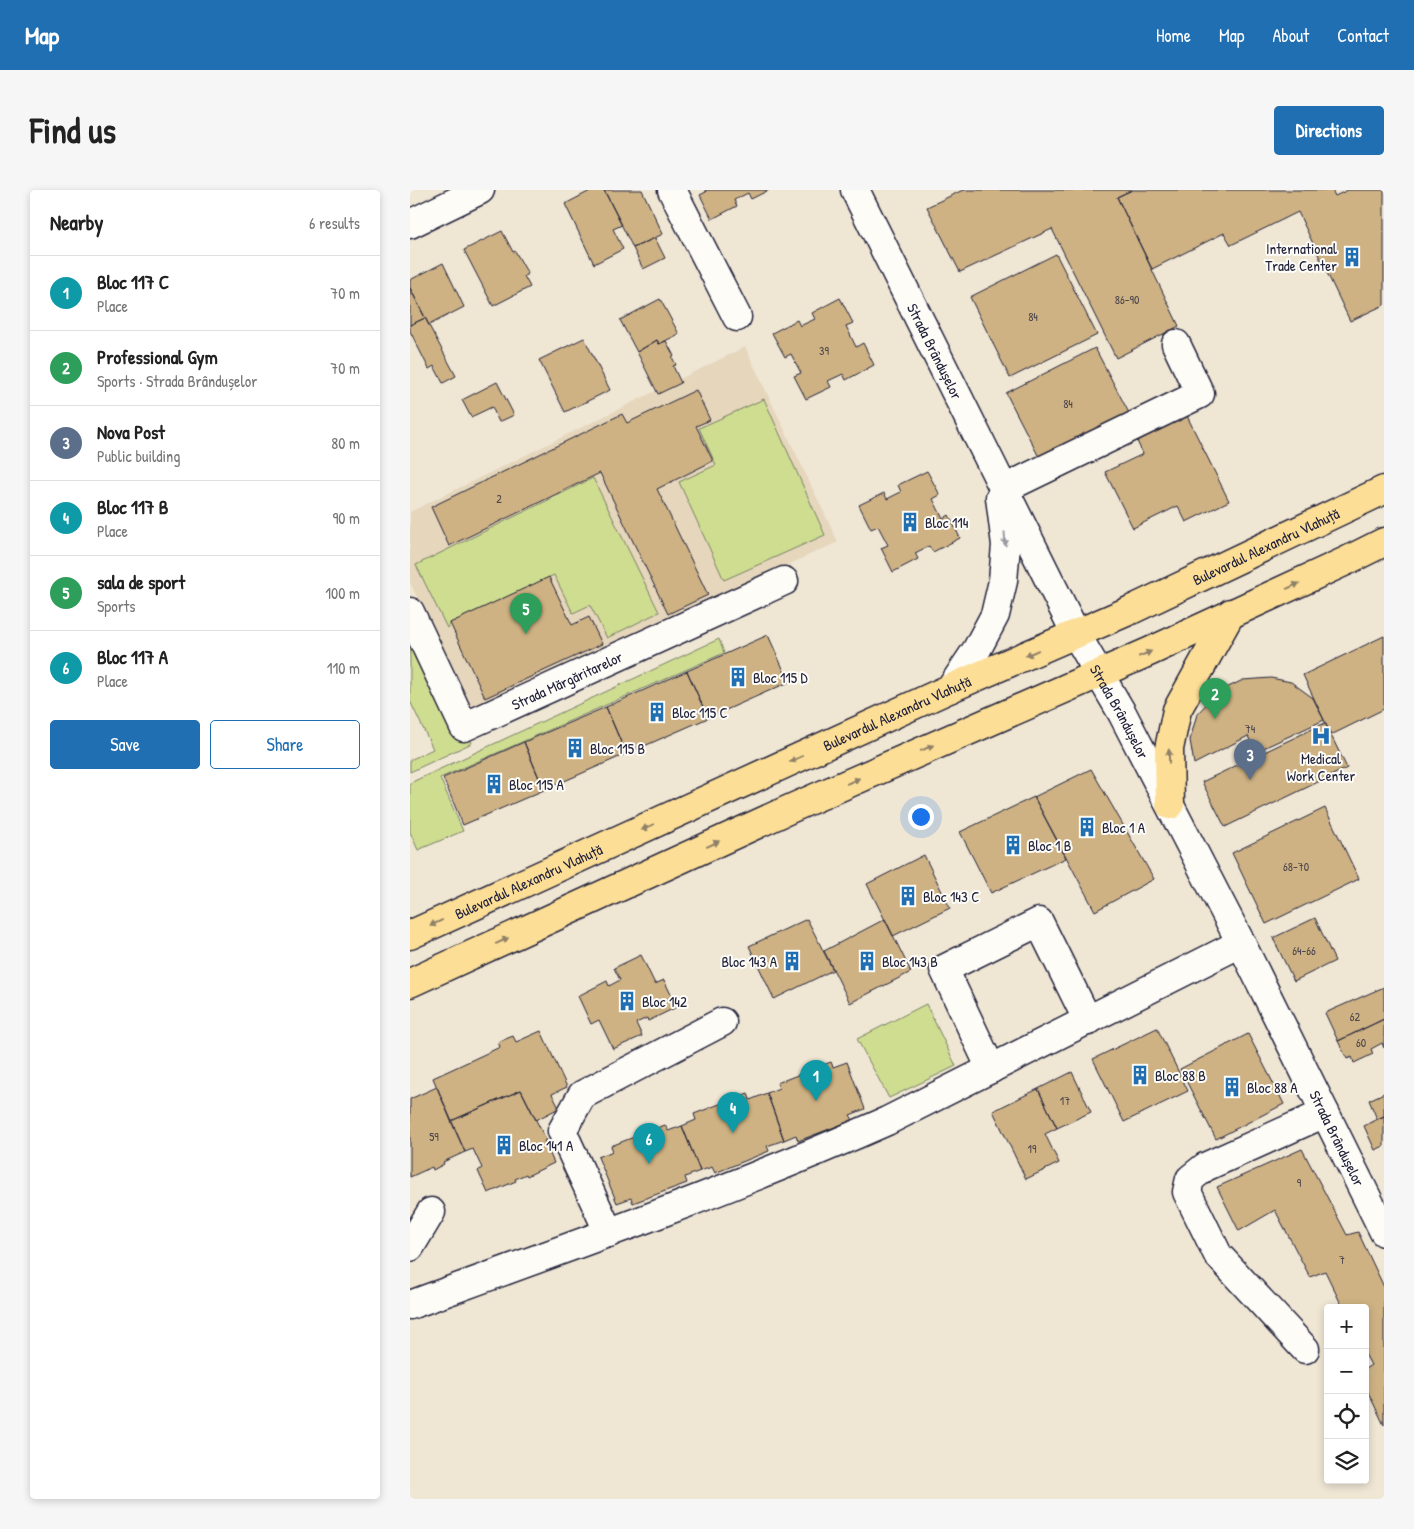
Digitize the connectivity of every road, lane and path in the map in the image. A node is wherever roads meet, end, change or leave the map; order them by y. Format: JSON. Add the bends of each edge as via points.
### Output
{"nodes":[{"id":1,"x":478,"y":190,"type":"edge"},
{"id":2,"x":672,"y":190,"type":"edge"},
{"id":3,"x":855,"y":190,"type":"edge"},
{"id":4,"x":410,"y":224,"type":"edge"},
{"id":5,"x":737,"y":317,"type":"dead end"},
{"id":6,"x":1176,"y":344,"type":"dead end"},
{"id":7,"x":1001,"y":481,"type":"junction"},
{"id":8,"x":1384,"y":490,"type":"edge"},
{"id":9,"x":1384,"y":542,"type":"edge"},
{"id":10,"x":784,"y":581,"type":"dead end"},
{"id":11,"x":410,"y":612,"type":"edge"},
{"id":12,"x":1232,"y":613,"type":"junction"},
{"id":13,"x":1076,"y":634,"type":"junction"},
{"id":14,"x":1100,"y":673,"type":"junction"},
{"id":15,"x":952,"y":688,"type":"junction"},
{"id":16,"x":1170,"y":805,"type":"junction"},
{"id":17,"x":410,"y":935,"type":"edge"},
{"id":18,"x":1242,"y":943,"type":"junction"},
{"id":19,"x":410,"y":983,"type":"edge"},
{"id":20,"x":1088,"y":1021,"type":"junction"},
{"id":21,"x":722,"y":1022,"type":"dead end"},
{"id":22,"x":992,"y":1069,"type":"junction"},
{"id":23,"x":1325,"y":1113,"type":"junction"},
{"id":24,"x":431,"y":1212,"type":"dead end"},
{"id":25,"x":1384,"y":1232,"type":"edge"},
{"id":26,"x":609,"y":1233,"type":"junction"},
{"id":27,"x":410,"y":1246,"type":"edge"},
{"id":28,"x":410,"y":1305,"type":"edge"},
{"id":29,"x":1306,"y":1349,"type":"dead end"}],
"edges":[{"from":1,"to":4,"type":"street"},
{"from":2,"to":5,"type":"street"},
{"from":3,"to":7,"type":"street","name":"Strada Brândușelor"},
{"from":6,"to":7,"type":"street","via":[[1200,394]]},
{"from":7,"to":13,"type":"street","name":"Strada Brândușelor"},
{"from":7,"to":15,"type":"street","one_way":true,"via":[[1006,545],[1003,581],[995,615]]},
{"from":8,"to":13,"type":"main road","name":"Bulevardul Alexandru Vlahuță"},
{"from":12,"to":9,"type":"main road","one_way":true},
{"from":10,"to":11,"type":"street","name":"Strada Mărgăritarelor","via":[[464,727]]},
{"from":14,"to":12,"type":"main road","one_way":true},
{"from":16,"to":12,"type":"main road","one_way":true,"via":[[1169,749],[1177,710]]},
{"from":13,"to":14,"type":"street","name":"Strada Brândușelor"},
{"from":13,"to":15,"type":"main road","name":"Bulevardul Alexandru Vlahuță","one_way":true},
{"from":14,"to":16,"type":"street","name":"Strada Brândușelor"},
{"from":19,"to":14,"type":"main road","one_way":true,"via":[[792,808]]},
{"from":15,"to":17,"type":"main road","name":"Bulevardul Alexandru Vlahuță","one_way":true},
{"from":16,"to":18,"type":"street","name":"Strada Brândușelor"},
{"from":18,"to":20,"type":"street"},
{"from":18,"to":23,"type":"street","name":"Strada Brândușelor"},
{"from":20,"to":22,"type":"street"},
{"from":20,"to":22,"type":"street","via":[[1039,922],[944,969]]},
{"from":21,"to":26,"type":"street","via":[[582,1095],[562,1130]]},
{"from":22,"to":26,"type":"street","via":[[836,1143]]},
{"from":23,"to":25,"type":"street","name":"Strada Brândușelor"},
{"from":23,"to":29,"type":"street","via":[[1205,1167],[1190,1179],[1187,1192],[1218,1255]]},
{"from":24,"to":27,"type":"street"},
{"from":26,"to":28,"type":"street"}]}
